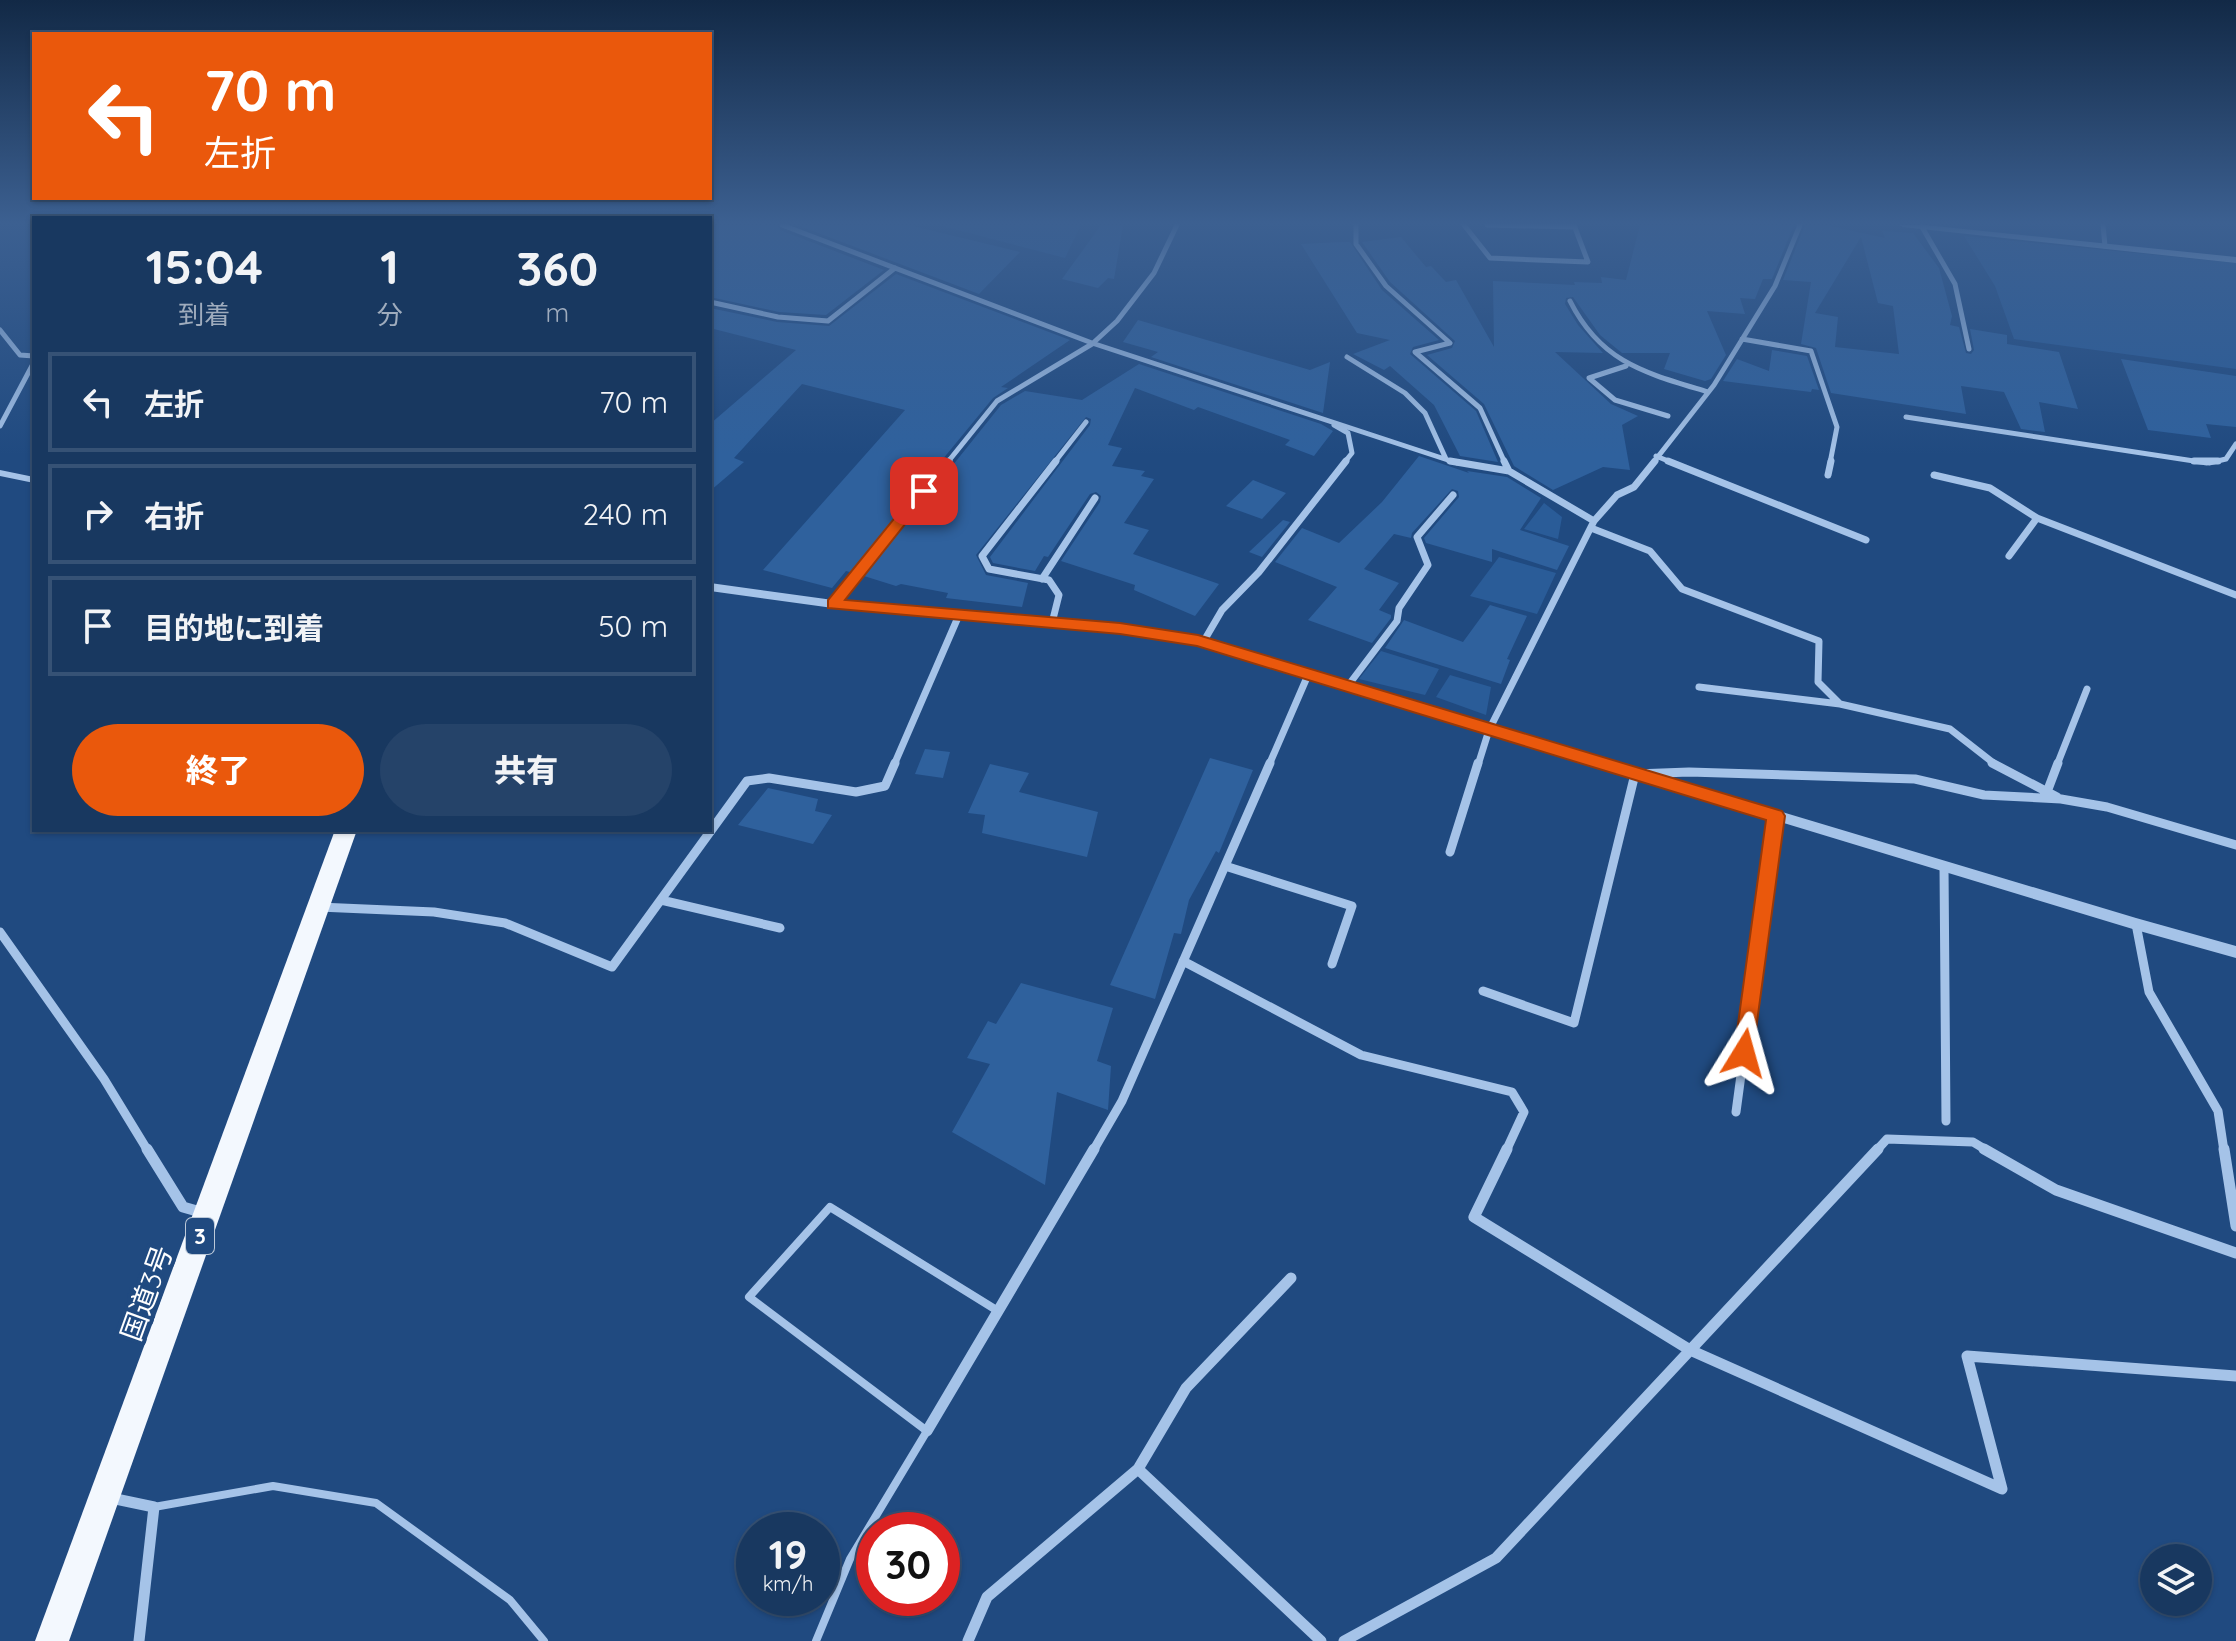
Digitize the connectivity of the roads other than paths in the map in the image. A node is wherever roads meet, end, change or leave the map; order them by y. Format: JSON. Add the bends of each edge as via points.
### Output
{"nodes":[{"id":1,"x":1570,"y":301,"type":"dead end"},
{"id":2,"x":712,"y":302,"type":"edge"},
{"id":3,"x":853,"y":302,"type":"edge"},
{"id":4,"x":983,"y":302,"type":"edge"},
{"id":5,"x":1131,"y":302,"type":"edge"},
{"id":6,"x":1403,"y":302,"type":"edge"},
{"id":7,"x":1765,"y":302,"type":"edge"},
{"id":8,"x":1959,"y":302,"type":"edge"},
{"id":9,"x":0,"y":330,"type":"edge"},
{"id":10,"x":1742,"y":339,"type":"junction"},
{"id":11,"x":1092,"y":343,"type":"junction"},
{"id":12,"x":1969,"y":349,"type":"dead end"},
{"id":13,"x":32,"y":356,"type":"edge"},
{"id":14,"x":1347,"y":357,"type":"dead end"},
{"id":15,"x":32,"y":366,"type":"edge"},
{"id":16,"x":1626,"y":366,"type":"junction"},
{"id":17,"x":1708,"y":392,"type":"junction"},
{"id":18,"x":1668,"y":416,"type":"dead end"},
{"id":19,"x":1320,"y":417,"type":"junction"},
{"id":20,"x":1906,"y":417,"type":"dead end"},
{"id":21,"x":1086,"y":422,"type":"dead end"},
{"id":22,"x":0,"y":426,"type":"edge"},
{"id":23,"x":2236,"y":444,"type":"edge"},
{"id":24,"x":1656,"y":456,"type":"junction"},
{"id":25,"x":1446,"y":459,"type":"junction"},
{"id":26,"x":1509,"y":471,"type":"junction"},
{"id":27,"x":0,"y":473,"type":"edge"},
{"id":28,"x":1828,"y":475,"type":"dead end"},
{"id":29,"x":1934,"y":475,"type":"dead end"},
{"id":30,"x":32,"y":480,"type":"edge"},
{"id":31,"x":1453,"y":495,"type":"dead end"},
{"id":32,"x":1095,"y":498,"type":"dead end"},
{"id":33,"x":2037,"y":518,"type":"junction"},
{"id":34,"x":1593,"y":525,"type":"junction"},
{"id":35,"x":1866,"y":540,"type":"dead end"},
{"id":36,"x":2009,"y":556,"type":"dead end"},
{"id":37,"x":1042,"y":579,"type":"junction"},
{"id":38,"x":712,"y":587,"type":"edge"},
{"id":39,"x":2236,"y":595,"type":"edge"},
{"id":40,"x":833,"y":604,"type":"junction"},
{"id":41,"x":959,"y":615,"type":"junction"},
{"id":42,"x":1052,"y":623,"type":"junction"},
{"id":43,"x":1198,"y":641,"type":"junction"},
{"id":44,"x":1308,"y":675,"type":"junction"},
{"id":45,"x":1347,"y":687,"type":"junction"},
{"id":46,"x":1699,"y":687,"type":"dead end"},
{"id":47,"x":2087,"y":689,"type":"dead end"},
{"id":48,"x":1840,"y":704,"type":"junction"},
{"id":49,"x":1489,"y":730,"type":"junction"},
{"id":50,"x":1635,"y":774,"type":"junction"},
{"id":51,"x":2047,"y":792,"type":"junction"},
{"id":52,"x":2061,"y":799,"type":"junction"},
{"id":53,"x":1776,"y":816,"type":"junction"},
{"id":54,"x":712,"y":829,"type":"edge"},
{"id":55,"x":345,"y":832,"type":"edge"},
{"id":56,"x":710,"y":832,"type":"edge"},
{"id":57,"x":2236,"y":845,"type":"edge"},
{"id":58,"x":1450,"y":852,"type":"dead end"},
{"id":59,"x":1225,"y":866,"type":"junction"},
{"id":60,"x":1944,"y":867,"type":"junction"},
{"id":61,"x":661,"y":900,"type":"junction"},
{"id":62,"x":318,"y":907,"type":"junction"},
{"id":63,"x":2136,"y":924,"type":"junction"},
{"id":64,"x":780,"y":928,"type":"dead end"},
{"id":65,"x":0,"y":932,"type":"edge"},
{"id":66,"x":2236,"y":952,"type":"edge"},
{"id":67,"x":1183,"y":961,"type":"junction"},
{"id":68,"x":1332,"y":964,"type":"dead end"},
{"id":69,"x":1483,"y":991,"type":"dead end"},
{"id":70,"x":1736,"y":1112,"type":"dead end"},
{"id":71,"x":1946,"y":1121,"type":"dead end"},
{"id":72,"x":208,"y":1214,"type":"junction"},
{"id":73,"x":2236,"y":1226,"type":"edge"},
{"id":74,"x":2236,"y":1253,"type":"edge"},
{"id":75,"x":1291,"y":1278,"type":"dead end"},
{"id":76,"x":998,"y":1311,"type":"junction"},
{"id":77,"x":1690,"y":1350,"type":"junction"},
{"id":78,"x":2236,"y":1376,"type":"edge"},
{"id":79,"x":927,"y":1431,"type":"junction"},
{"id":80,"x":1138,"y":1469,"type":"junction"},
{"id":81,"x":106,"y":1497,"type":"junction"},
{"id":82,"x":154,"y":1507,"type":"junction"},
{"id":83,"x":52,"y":1641,"type":"edge"},
{"id":84,"x":139,"y":1641,"type":"edge"},
{"id":85,"x":544,"y":1641,"type":"edge"},
{"id":86,"x":816,"y":1641,"type":"edge"},
{"id":87,"x":968,"y":1641,"type":"edge"},
{"id":88,"x":1321,"y":1641,"type":"edge"},
{"id":89,"x":1344,"y":1641,"type":"edge"}],
"edges":[{"from":1,"to":16,"type":"street","via":[[1606,354]]},
{"from":2,"to":3,"type":"street","via":[[828,321]]},
{"from":4,"to":11,"type":"street"},
{"from":5,"to":11,"type":"street"},
{"from":6,"to":26,"type":"street","via":[[1450,343],[1415,352],[1480,408]]},
{"from":7,"to":10,"type":"street"},
{"from":8,"to":12,"type":"street"},
{"from":9,"to":13,"type":"street","via":[[20,355]]},
{"from":10,"to":17,"type":"street"},
{"from":10,"to":28,"type":"street","via":[[1811,351],[1837,427]]},
{"from":11,"to":19,"type":"street"},
{"from":11,"to":40,"type":"street","via":[[997,401]]},
{"from":14,"to":25,"type":"street","via":[[1405,393],[1425,413]]},
{"from":15,"to":22,"type":"street"},
{"from":16,"to":17,"type":"street"},
{"from":16,"to":18,"type":"street","via":[[1589,378],[1615,400]]},
{"from":17,"to":24,"type":"street"},
{"from":19,"to":25,"type":"street"},
{"from":19,"to":43,"type":"street","via":[[1348,433],[1352,453],[1259,572],[1222,610],[1205,639]]},
{"from":20,"to":23,"type":"street","via":[[2208,463],[2226,459]]},
{"from":21,"to":37,"type":"street","via":[[982,556],[989,569]]},
{"from":24,"to":34,"type":"street","via":[[1634,487],[1617,495]]},
{"from":24,"to":35,"type":"street"},
{"from":25,"to":26,"type":"street"},
{"from":26,"to":34,"type":"street"},
{"from":27,"to":30,"type":"street"},
{"from":29,"to":33,"type":"street","via":[[1990,488]]},
{"from":31,"to":45,"type":"street","via":[[1417,537],[1428,565],[1399,608],[1397,621]]},
{"from":32,"to":37,"type":"street"},
{"from":33,"to":36,"type":"street"},
{"from":33,"to":39,"type":"street"},
{"from":34,"to":48,"type":"street","via":[[1650,551],[1682,589],[1819,641],[1818,682]]},
{"from":34,"to":49,"type":"street"},
{"from":37,"to":42,"type":"street","via":[[1049,580],[1059,595]]},
{"from":38,"to":40,"type":"street"},
{"from":40,"to":41,"type":"street"},
{"from":41,"to":42,"type":"street"},
{"from":41,"to":54,"type":"street","via":[[885,786],[856,792],[769,778],[747,781]]},
{"from":42,"to":43,"type":"street"},
{"from":43,"to":44,"type":"street"},
{"from":44,"to":45,"type":"street"},
{"from":44,"to":59,"type":"street"},
{"from":45,"to":49,"type":"street"},
{"from":46,"to":48,"type":"street"},
{"from":47,"to":51,"type":"street"},
{"from":48,"to":51,"type":"street","via":[[1950,729],[1990,762]]},
{"from":49,"to":50,"type":"street"},
{"from":49,"to":58,"type":"street"},
{"from":50,"to":52,"type":"street","via":[[1915,779],[1984,795]]},
{"from":50,"to":53,"type":"street"},
{"from":50,"to":69,"type":"street","via":[[1574,1023]]},
{"from":51,"to":52,"type":"street"},
{"from":52,"to":57,"type":"street"},
{"from":53,"to":60,"type":"street"},
{"from":53,"to":70,"type":"street"},
{"from":55,"to":62,"type":"highway","name":"国道3号","number":"3"},
{"from":56,"to":61,"type":"street"},
{"from":59,"to":67,"type":"street"},
{"from":59,"to":68,"type":"street","via":[[1352,906]]},
{"from":60,"to":63,"type":"street"},
{"from":60,"to":71,"type":"street"},
{"from":61,"to":62,"type":"street","via":[[612,967],[505,923],[434,912]]},
{"from":61,"to":64,"type":"street"},
{"from":62,"to":72,"type":"highway","name":"国道3号","number":"3"},
{"from":63,"to":66,"type":"street"},
{"from":63,"to":73,"type":"street","via":[[2149,992],[2218,1111]]},
{"from":65,"to":72,"type":"street","via":[[104,1079],[183,1207]]},
{"from":67,"to":76,"type":"street","via":[[1122,1101]]},
{"from":67,"to":77,"type":"street","via":[[1361,1055],[1512,1092],[1524,1112],[1474,1217]]},
{"from":72,"to":81,"type":"highway","name":"国道3号","number":"3"},
{"from":74,"to":77,"type":"street","via":[[2056,1190],[1973,1142],[1887,1139]]},
{"from":75,"to":80,"type":"street","via":[[1186,1388]]},
{"from":76,"to":79,"type":"street"},
{"from":76,"to":79,"type":"lane","via":[[830,1207],[749,1297]]},
{"from":77,"to":78,"type":"street","via":[[2002,1489],[1967,1356]]},
{"from":77,"to":89,"type":"street","via":[[1496,1558]]},
{"from":79,"to":86,"type":"lane","via":[[850,1559]]},
{"from":80,"to":87,"type":"street","via":[[987,1597]]},
{"from":80,"to":88,"type":"street"},
{"from":81,"to":82,"type":"street"},
{"from":81,"to":83,"type":"highway","name":"国道3号","number":"3"},
{"from":82,"to":84,"type":"street"},
{"from":82,"to":85,"type":"lane","via":[[273,1486],[376,1503],[510,1600]]}]}
